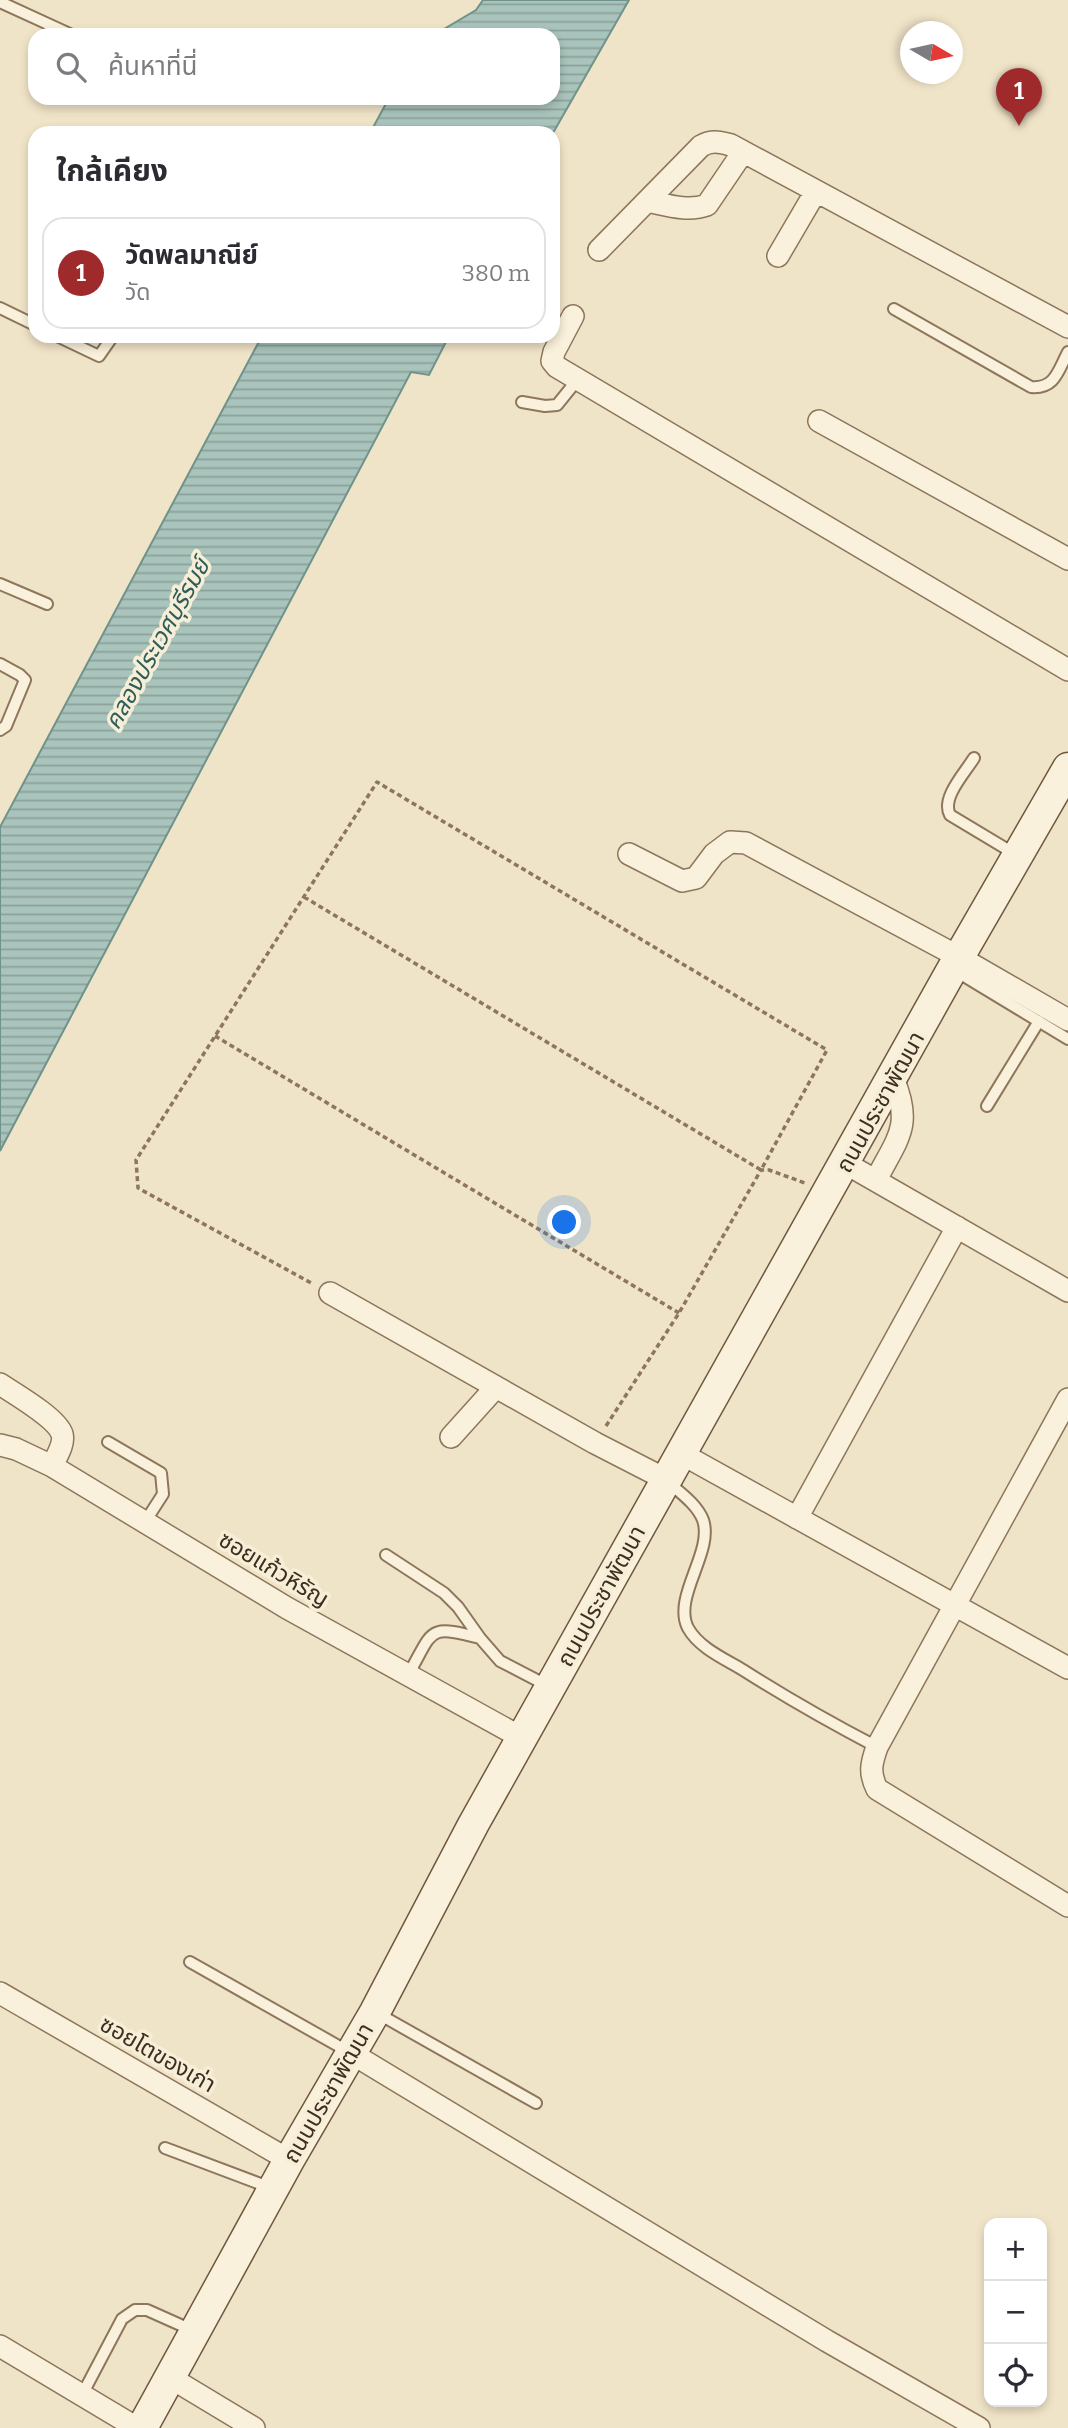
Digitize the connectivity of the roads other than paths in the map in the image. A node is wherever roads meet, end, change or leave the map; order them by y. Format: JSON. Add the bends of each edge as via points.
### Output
{"nodes":[{"id":1,"x":0,"y":2,"type":"edge"},
{"id":2,"x":57,"y":28,"type":"edge"},
{"id":3,"x":743,"y":152,"type":"junction"},
{"id":4,"x":816,"y":191,"type":"junction"},
{"id":5,"x":647,"y":201,"type":"junction"},
{"id":6,"x":599,"y":250,"type":"dead end"},
{"id":7,"x":778,"y":256,"type":"dead end"},
{"id":8,"x":0,"y":308,"type":"edge"},
{"id":9,"x":894,"y":309,"type":"dead end"},
{"id":10,"x":573,"y":316,"type":"dead end"},
{"id":11,"x":28,"y":322,"type":"edge"},
{"id":12,"x":1068,"y":327,"type":"edge"},
{"id":13,"x":560,"y":341,"type":"edge"},
{"id":14,"x":72,"y":343,"type":"edge"},
{"id":15,"x":108,"y":343,"type":"edge"},
{"id":16,"x":559,"y":343,"type":"edge"},
{"id":17,"x":1068,"y":352,"type":"edge"},
{"id":18,"x":578,"y":379,"type":"junction"},
{"id":19,"x":522,"y":402,"type":"dead end"},
{"id":20,"x":820,"y":421,"type":"dead end"},
{"id":21,"x":1068,"y":559,"type":"edge"},
{"id":22,"x":0,"y":584,"type":"edge"},
{"id":23,"x":47,"y":604,"type":"dead end"},
{"id":24,"x":0,"y":664,"type":"edge"},
{"id":25,"x":1068,"y":670,"type":"edge"},
{"id":26,"x":0,"y":730,"type":"edge"},
{"id":27,"x":974,"y":758,"type":"dead end"},
{"id":28,"x":1068,"y":768,"type":"edge"},
{"id":29,"x":628,"y":854,"type":"dead end"},
{"id":30,"x":1019,"y":857,"type":"junction"},
{"id":31,"x":957,"y":963,"type":"junction"},
{"id":32,"x":1068,"y":1020,"type":"edge"},
{"id":33,"x":1039,"y":1021,"type":"junction"},
{"id":34,"x":1068,"y":1039,"type":"edge"},
{"id":35,"x":893,"y":1078,"type":"junction"},
{"id":36,"x":987,"y":1106,"type":"dead end"},
{"id":37,"x":845,"y":1163,"type":"junction"},
{"id":38,"x":876,"y":1180,"type":"junction"},
{"id":39,"x":957,"y":1227,"type":"junction"},
{"id":40,"x":1068,"y":1291,"type":"edge"},
{"id":41,"x":331,"y":1293,"type":"road end"},
{"id":42,"x":0,"y":1384,"type":"edge"},
{"id":43,"x":496,"y":1387,"type":"junction"},
{"id":44,"x":1068,"y":1399,"type":"edge"},
{"id":45,"x":452,"y":1437,"type":"dead end"},
{"id":46,"x":108,"y":1442,"type":"dead end"},
{"id":47,"x":0,"y":1445,"type":"edge"},
{"id":48,"x":682,"y":1454,"type":"junction"},
{"id":49,"x":52,"y":1466,"type":"junction"},
{"id":50,"x":667,"y":1480,"type":"junction"},
{"id":51,"x":797,"y":1518,"type":"junction"},
{"id":52,"x":145,"y":1522,"type":"junction"},
{"id":53,"x":386,"y":1555,"type":"dead end"},
{"id":54,"x":954,"y":1605,"type":"junction"},
{"id":55,"x":480,"y":1638,"type":"junction"},
{"id":56,"x":1068,"y":1668,"type":"edge"},
{"id":57,"x":408,"y":1675,"type":"junction"},
{"id":58,"x":550,"y":1687,"type":"junction"},
{"id":59,"x":522,"y":1738,"type":"junction"},
{"id":60,"x":877,"y":1747,"type":"junction"},
{"id":61,"x":1068,"y":1906,"type":"edge"},
{"id":62,"x":190,"y":1962,"type":"dead end"},
{"id":63,"x":0,"y":1993,"type":"edge"},
{"id":64,"x":375,"y":2012,"type":"junction"},
{"id":65,"x":351,"y":2053,"type":"junction"},
{"id":66,"x":536,"y":2103,"type":"dead end"},
{"id":67,"x":165,"y":2148,"type":"dead end"},
{"id":68,"x":289,"y":2160,"type":"junction"},
{"id":69,"x":274,"y":2189,"type":"junction"},
{"id":70,"x":197,"y":2332,"type":"junction"},
{"id":71,"x":0,"y":2346,"type":"edge"},
{"id":72,"x":171,"y":2378,"type":"junction"},
{"id":73,"x":83,"y":2393,"type":"junction"},
{"id":74,"x":140,"y":2428,"type":"edge"},
{"id":75,"x":254,"y":2428,"type":"edge"},
{"id":76,"x":979,"y":2428,"type":"edge"}],
"edges":[{"from":1,"to":2,"type":"lane"},
{"from":3,"to":4,"type":"street"},
{"from":3,"to":5,"type":"street","via":[[717,142],[701,146]]},
{"from":3,"to":5,"type":"street","via":[[707,205],[697,209]]},
{"from":4,"to":7,"type":"street"},
{"from":4,"to":12,"type":"street"},
{"from":5,"to":6,"type":"street"},
{"from":8,"to":11,"type":"lane"},
{"from":9,"to":17,"type":"lane","via":[[1031,387],[1052,383]]},
{"from":10,"to":13,"type":"street"},
{"from":14,"to":15,"type":"lane","via":[[99,356]]},
{"from":16,"to":18,"type":"street","via":[[552,361]]},
{"from":18,"to":19,"type":"lane","via":[[557,405]]},
{"from":18,"to":25,"type":"street"},
{"from":20,"to":21,"type":"street"},
{"from":22,"to":23,"type":"lane"},
{"from":24,"to":26,"type":"lane","via":[[25,680],[6,726]]},
{"from":27,"to":30,"type":"lane","via":[[946,808],[950,815]]},
{"from":28,"to":30,"type":"street","name":"ถนนประชาพัฒนา"},
{"from":29,"to":31,"type":"street","via":[[682,881],[696,878],[730,842],[746,843]]},
{"from":30,"to":31,"type":"street","name":"ถนนประชาพัฒนา"},
{"from":31,"to":32,"type":"street"},
{"from":31,"to":33,"type":"lane"},
{"from":31,"to":35,"type":"street","name":"ถนนประชาพัฒนา"},
{"from":33,"to":34,"type":"lane"},
{"from":33,"to":36,"type":"lane"},
{"from":35,"to":37,"type":"street","name":"ถนนประชาพัฒนา"},
{"from":35,"to":38,"type":"street","via":[[904,1112],[902,1130]]},
{"from":37,"to":38,"type":"street"},
{"from":37,"to":48,"type":"street","name":"ถนนประชาพัฒนา"},
{"from":38,"to":39,"type":"street"},
{"from":39,"to":40,"type":"street"},
{"from":39,"to":51,"type":"street"},
{"from":41,"to":43,"type":"street"},
{"from":42,"to":49,"type":"street","via":[[62,1432]]},
{"from":43,"to":45,"type":"street"},
{"from":43,"to":50,"type":"street"},
{"from":44,"to":54,"type":"street"},
{"from":46,"to":52,"type":"lane","via":[[161,1473],[163,1494]]},
{"from":47,"to":49,"type":"street","name":"ซอยแก้วหิรัญ"},
{"from":48,"to":50,"type":"street","name":"ถนนประชาพัฒนา"},
{"from":48,"to":51,"type":"street"},
{"from":49,"to":52,"type":"street","name":"ซอยแก้วหิรัญ"},
{"from":50,"to":58,"type":"street","name":"ถนนประชาพัฒนา"},
{"from":50,"to":60,"type":"lane","via":[[696,1507],[704,1522],[702,1549],[684,1605],[688,1628],[705,1647],[808,1712]]},
{"from":51,"to":54,"type":"street"},
{"from":52,"to":57,"type":"street","name":"ซอยแก้วหิรัญ"},
{"from":53,"to":55,"type":"lane","via":[[444,1594]]},
{"from":54,"to":56,"type":"street"},
{"from":54,"to":60,"type":"street"},
{"from":55,"to":57,"type":"lane","via":[[438,1630]]},
{"from":55,"to":58,"type":"lane","via":[[500,1661]]},
{"from":57,"to":59,"type":"street","name":"ซอยแก้วหิรัญ"},
{"from":58,"to":59,"type":"street","name":"ถนนประชาพัฒนา"},
{"from":59,"to":64,"type":"street","name":"ถนนประชาพัฒนา"},
{"from":60,"to":61,"type":"street","via":[[871,1764],[877,1789]]},
{"from":62,"to":65,"type":"lane"},
{"from":63,"to":68,"type":"street","name":"ซอยโตของเก่า"},
{"from":64,"to":65,"type":"street","name":"ถนนประชาพัฒนา"},
{"from":64,"to":66,"type":"lane"},
{"from":65,"to":68,"type":"street","name":"ถนนประชาพัฒนา"},
{"from":65,"to":76,"type":"street"},
{"from":67,"to":69,"type":"lane"},
{"from":68,"to":69,"type":"street","name":"ถนนประชาพัฒนา"},
{"from":69,"to":70,"type":"street","name":"ถนนประชาพัฒนา"},
{"from":70,"to":72,"type":"street","name":"ถนนประชาพัฒนา"},
{"from":70,"to":73,"type":"lane","via":[[147,2309],[135,2310],[122,2319]]},
{"from":71,"to":73,"type":"street"},
{"from":72,"to":74,"type":"street","name":"ถนนประชาพัฒนา"},
{"from":72,"to":75,"type":"street"},
{"from":73,"to":74,"type":"street"}]}
